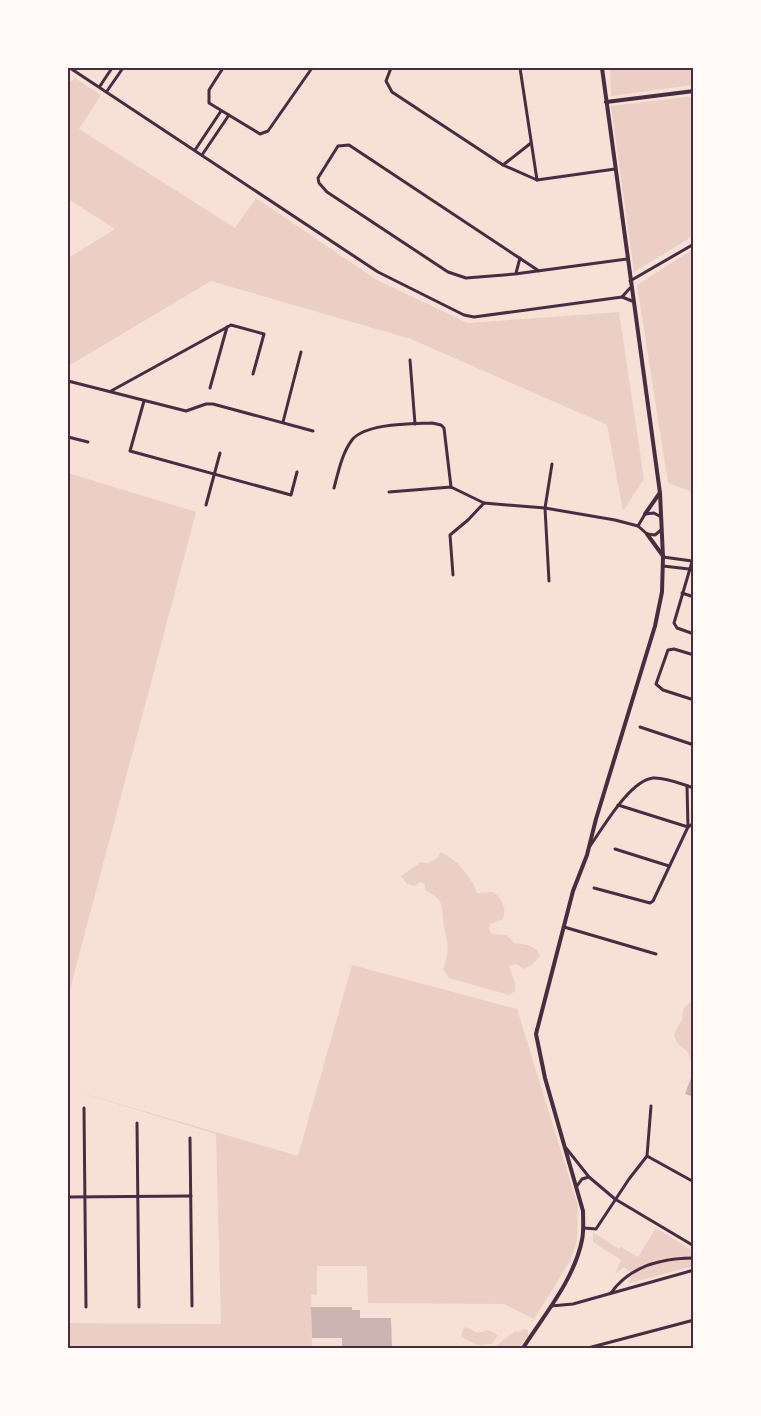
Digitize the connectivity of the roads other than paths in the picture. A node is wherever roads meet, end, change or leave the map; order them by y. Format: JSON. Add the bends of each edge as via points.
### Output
{"nodes":[{"id":1,"x":71,"y":68,"type":"edge"},
{"id":2,"x":112,"y":68,"type":"edge"},
{"id":3,"x":123,"y":68,"type":"edge"},
{"id":4,"x":223,"y":68,"type":"edge"},
{"id":5,"x":312,"y":68,"type":"edge"},
{"id":6,"x":391,"y":68,"type":"edge"},
{"id":7,"x":520,"y":68,"type":"edge"},
{"id":8,"x":602,"y":68,"type":"edge"},
{"id":9,"x":68,"y":74,"type":"edge"},
{"id":10,"x":99,"y":87,"type":"junction"},
{"id":11,"x":693,"y":91,"type":"edge"},
{"id":12,"x":107,"y":92,"type":"junction"},
{"id":13,"x":606,"y":102,"type":"junction"},
{"id":14,"x":221,"y":111,"type":"junction"},
{"id":15,"x":229,"y":115,"type":"junction"},
{"id":16,"x":531,"y":143,"type":"junction"},
{"id":17,"x":195,"y":150,"type":"junction"},
{"id":18,"x":202,"y":155,"type":"junction"},
{"id":19,"x":503,"y":165,"type":"junction"},
{"id":20,"x":615,"y":170,"type":"junction"},
{"id":21,"x":537,"y":180,"type":"junction"},
{"id":22,"x":693,"y":244,"type":"edge"},
{"id":23,"x":520,"y":258,"type":"junction"},
{"id":24,"x":627,"y":259,"type":"junction"},
{"id":25,"x":539,"y":271,"type":"junction"},
{"id":26,"x":515,"y":274,"type":"junction"},
{"id":27,"x":629,"y":282,"type":"junction"},
{"id":28,"x":630,"y":288,"type":"junction"},
{"id":29,"x":622,"y":297,"type":"junction"},
{"id":30,"x":632,"y":301,"type":"junction"},
{"id":31,"x":227,"y":327,"type":"junction"},
{"id":32,"x":301,"y":352,"type":"dead end"},
{"id":33,"x":410,"y":360,"type":"dead end"},
{"id":34,"x":253,"y":374,"type":"dead end"},
{"id":35,"x":68,"y":381,"type":"edge"},
{"id":36,"x":210,"y":388,"type":"dead end"},
{"id":37,"x":109,"y":392,"type":"junction"},
{"id":38,"x":144,"y":401,"type":"junction"},
{"id":39,"x":283,"y":422,"type":"junction"},
{"id":40,"x":415,"y":424,"type":"junction"},
{"id":41,"x":313,"y":431,"type":"dead end"},
{"id":42,"x":68,"y":437,"type":"edge"},
{"id":43,"x":88,"y":442,"type":"dead end"},
{"id":44,"x":220,"y":453,"type":"dead end"},
{"id":45,"x":552,"y":464,"type":"dead end"},
{"id":46,"x":297,"y":472,"type":"dead end"},
{"id":47,"x":214,"y":473,"type":"junction"},
{"id":48,"x":451,"y":487,"type":"junction"},
{"id":49,"x":334,"y":488,"type":"dead end"},
{"id":50,"x":388,"y":492,"type":"dead end"},
{"id":51,"x":660,"y":493,"type":"junction"},
{"id":52,"x":484,"y":503,"type":"junction"},
{"id":53,"x":206,"y":505,"type":"dead end"},
{"id":54,"x":545,"y":508,"type":"junction"},
{"id":55,"x":645,"y":514,"type":"junction"},
{"id":56,"x":662,"y":518,"type":"junction"},
{"id":57,"x":639,"y":526,"type":"junction"},
{"id":58,"x":662,"y":529,"type":"junction"},
{"id":59,"x":647,"y":534,"type":"junction"},
{"id":60,"x":693,"y":555,"type":"edge"},
{"id":61,"x":663,"y":557,"type":"junction"},
{"id":62,"x":693,"y":561,"type":"edge"},
{"id":63,"x":663,"y":566,"type":"junction"},
{"id":64,"x":689,"y":569,"type":"junction"},
{"id":65,"x":453,"y":575,"type":"dead end"},
{"id":66,"x":549,"y":581,"type":"dead end"},
{"id":67,"x":682,"y":593,"type":"junction"},
{"id":68,"x":693,"y":597,"type":"edge"},
{"id":69,"x":693,"y":634,"type":"edge"},
{"id":70,"x":693,"y":655,"type":"edge"},
{"id":71,"x":693,"y":700,"type":"edge"},
{"id":72,"x":640,"y":727,"type":"dead end"},
{"id":73,"x":693,"y":745,"type":"edge"},
{"id":74,"x":687,"y":786,"type":"junction"},
{"id":75,"x":693,"y":788,"type":"edge"},
{"id":76,"x":618,"y":805,"type":"junction"},
{"id":77,"x":693,"y":823,"type":"edge"},
{"id":78,"x":595,"y":824,"type":"junction"},
{"id":79,"x":605,"y":825,"type":"junction"},
{"id":80,"x":688,"y":827,"type":"junction"},
{"id":81,"x":589,"y":848,"type":"junction"},
{"id":82,"x":615,"y":849,"type":"dead end"},
{"id":83,"x":669,"y":866,"type":"junction"},
{"id":84,"x":594,"y":888,"type":"dead end"},
{"id":85,"x":564,"y":927,"type":"junction"},
{"id":86,"x":656,"y":954,"type":"dead end"},
{"id":87,"x":651,"y":1106,"type":"dead end"},
{"id":88,"x":84,"y":1108,"type":"dead end"},
{"id":89,"x":137,"y":1123,"type":"dead end"},
{"id":90,"x":190,"y":1138,"type":"dead end"},
{"id":91,"x":564,"y":1145,"type":"junction"},
{"id":92,"x":647,"y":1156,"type":"junction"},
{"id":93,"x":589,"y":1177,"type":"junction"},
{"id":94,"x":693,"y":1182,"type":"edge"},
{"id":95,"x":576,"y":1186,"type":"junction"},
{"id":96,"x":138,"y":1196,"type":"junction"},
{"id":97,"x":191,"y":1196,"type":"junction"},
{"id":98,"x":68,"y":1197,"type":"edge"},
{"id":99,"x":84,"y":1197,"type":"junction"},
{"id":100,"x":615,"y":1199,"type":"junction"},
{"id":101,"x":584,"y":1228,"type":"junction"},
{"id":102,"x":693,"y":1246,"type":"edge"},
{"id":103,"x":693,"y":1258,"type":"edge"},
{"id":104,"x":693,"y":1270,"type":"edge"},
{"id":105,"x":611,"y":1293,"type":"junction"},
{"id":106,"x":192,"y":1306,"type":"dead end"},
{"id":107,"x":551,"y":1306,"type":"junction"},
{"id":108,"x":86,"y":1307,"type":"dead end"},
{"id":109,"x":140,"y":1307,"type":"dead end"},
{"id":110,"x":693,"y":1320,"type":"edge"},
{"id":111,"x":524,"y":1348,"type":"edge"},
{"id":112,"x":588,"y":1348,"type":"edge"}],
"edges":[{"from":1,"to":9,"type":"street"},
{"from":1,"to":10,"type":"street"},
{"from":2,"to":10,"type":"street"},
{"from":3,"to":12,"type":"street"},
{"from":4,"to":14,"type":"street","via":[[207,94],[209,103]]},
{"from":5,"to":15,"type":"street","via":[[265,134]]},
{"from":6,"to":19,"type":"street","via":[[386,81],[392,92]]},
{"from":7,"to":16,"type":"street"},
{"from":8,"to":13,"type":"street"},
{"from":10,"to":12,"type":"street"},
{"from":11,"to":13,"type":"street"},
{"from":12,"to":17,"type":"street"},
{"from":13,"to":20,"type":"street"},
{"from":14,"to":15,"type":"street"},
{"from":14,"to":17,"type":"street"},
{"from":15,"to":18,"type":"street"},
{"from":16,"to":19,"type":"street"},
{"from":16,"to":21,"type":"street"},
{"from":17,"to":18,"type":"street"},
{"from":18,"to":29,"type":"street","via":[[378,272],[464,315],[474,317]]},
{"from":19,"to":21,"type":"street"},
{"from":20,"to":21,"type":"street"},
{"from":20,"to":24,"type":"street"},
{"from":22,"to":27,"type":"street"},
{"from":23,"to":25,"type":"street"},
{"from":23,"to":26,"type":"street"},
{"from":23,"to":26,"type":"street","via":[[349,145],[338,146],[318,178],[327,192],[452,275],[466,278]]},
{"from":24,"to":25,"type":"street"},
{"from":24,"to":27,"type":"street"},
{"from":25,"to":26,"type":"street"},
{"from":27,"to":28,"type":"street"},
{"from":28,"to":29,"type":"street"},
{"from":28,"to":30,"type":"street"},
{"from":29,"to":30,"type":"street"},
{"from":30,"to":51,"type":"street"},
{"from":31,"to":34,"type":"street","via":[[264,334]]},
{"from":31,"to":36,"type":"street"},
{"from":31,"to":37,"type":"street"},
{"from":32,"to":39,"type":"street"},
{"from":33,"to":40,"type":"street"},
{"from":35,"to":37,"type":"street"},
{"from":37,"to":38,"type":"street"},
{"from":38,"to":39,"type":"street","via":[[186,411],[213,404]]},
{"from":38,"to":47,"type":"street","via":[[130,451]]},
{"from":39,"to":41,"type":"street"},
{"from":40,"to":48,"type":"street","via":[[436,423],[444,428]]},
{"from":40,"to":49,"type":"street","via":[[375,428],[354,437]]},
{"from":42,"to":43,"type":"street"},
{"from":44,"to":47,"type":"street"},
{"from":45,"to":54,"type":"street"},
{"from":46,"to":47,"type":"street","via":[[291,495]]},
{"from":47,"to":53,"type":"street"},
{"from":48,"to":50,"type":"street"},
{"from":48,"to":52,"type":"street"},
{"from":51,"to":55,"type":"street"},
{"from":51,"to":56,"type":"street"},
{"from":52,"to":54,"type":"street"},
{"from":52,"to":65,"type":"street","via":[[450,535]]},
{"from":54,"to":57,"type":"street"},
{"from":54,"to":66,"type":"street"},
{"from":55,"to":56,"type":"street","via":[[654,513]]},
{"from":55,"to":57,"type":"street"},
{"from":56,"to":58,"type":"street"},
{"from":57,"to":59,"type":"street"},
{"from":58,"to":59,"type":"street","via":[[655,535]]},
{"from":58,"to":61,"type":"street"},
{"from":59,"to":61,"type":"street"},
{"from":60,"to":62,"type":"street"},
{"from":61,"to":62,"type":"street"},
{"from":61,"to":63,"type":"street"},
{"from":62,"to":64,"type":"street"},
{"from":63,"to":64,"type":"street"},
{"from":63,"to":78,"type":"street","via":[[656,626]]},
{"from":64,"to":67,"type":"street"},
{"from":67,"to":68,"type":"street"},
{"from":67,"to":69,"type":"street","via":[[674,623]]},
{"from":70,"to":71,"type":"street","via":[[668,650],[656,684]]},
{"from":72,"to":73,"type":"street"},
{"from":74,"to":75,"type":"street"},
{"from":74,"to":76,"type":"street","via":[[647,779]]},
{"from":74,"to":80,"type":"street"},
{"from":76,"to":79,"type":"street"},
{"from":76,"to":80,"type":"street"},
{"from":77,"to":80,"type":"street"},
{"from":78,"to":79,"type":"street"},
{"from":78,"to":81,"type":"street"},
{"from":79,"to":81,"type":"street"},
{"from":80,"to":83,"type":"street"},
{"from":81,"to":85,"type":"street"},
{"from":82,"to":83,"type":"street"},
{"from":83,"to":84,"type":"street","via":[[650,903]]},
{"from":85,"to":86,"type":"street"},
{"from":85,"to":91,"type":"street","via":[[536,1034]]},
{"from":87,"to":92,"type":"street"},
{"from":88,"to":99,"type":"street"},
{"from":89,"to":96,"type":"street"},
{"from":90,"to":97,"type":"street"},
{"from":91,"to":93,"type":"street"},
{"from":91,"to":95,"type":"street"},
{"from":92,"to":94,"type":"street"},
{"from":92,"to":100,"type":"street"},
{"from":93,"to":95,"type":"street"},
{"from":93,"to":100,"type":"street"},
{"from":95,"to":101,"type":"street"},
{"from":96,"to":97,"type":"street"},
{"from":96,"to":99,"type":"street"},
{"from":96,"to":109,"type":"street"},
{"from":97,"to":106,"type":"street"},
{"from":98,"to":99,"type":"street"},
{"from":99,"to":108,"type":"street"},
{"from":100,"to":101,"type":"street","via":[[596,1229]]},
{"from":100,"to":102,"type":"street"},
{"from":101,"to":107,"type":"street","via":[[580,1250]]},
{"from":103,"to":105,"type":"street","via":[[639,1268],[624,1277]]},
{"from":104,"to":105,"type":"street"},
{"from":105,"to":107,"type":"street"},
{"from":107,"to":111,"type":"street"},
{"from":110,"to":112,"type":"street"}]}
